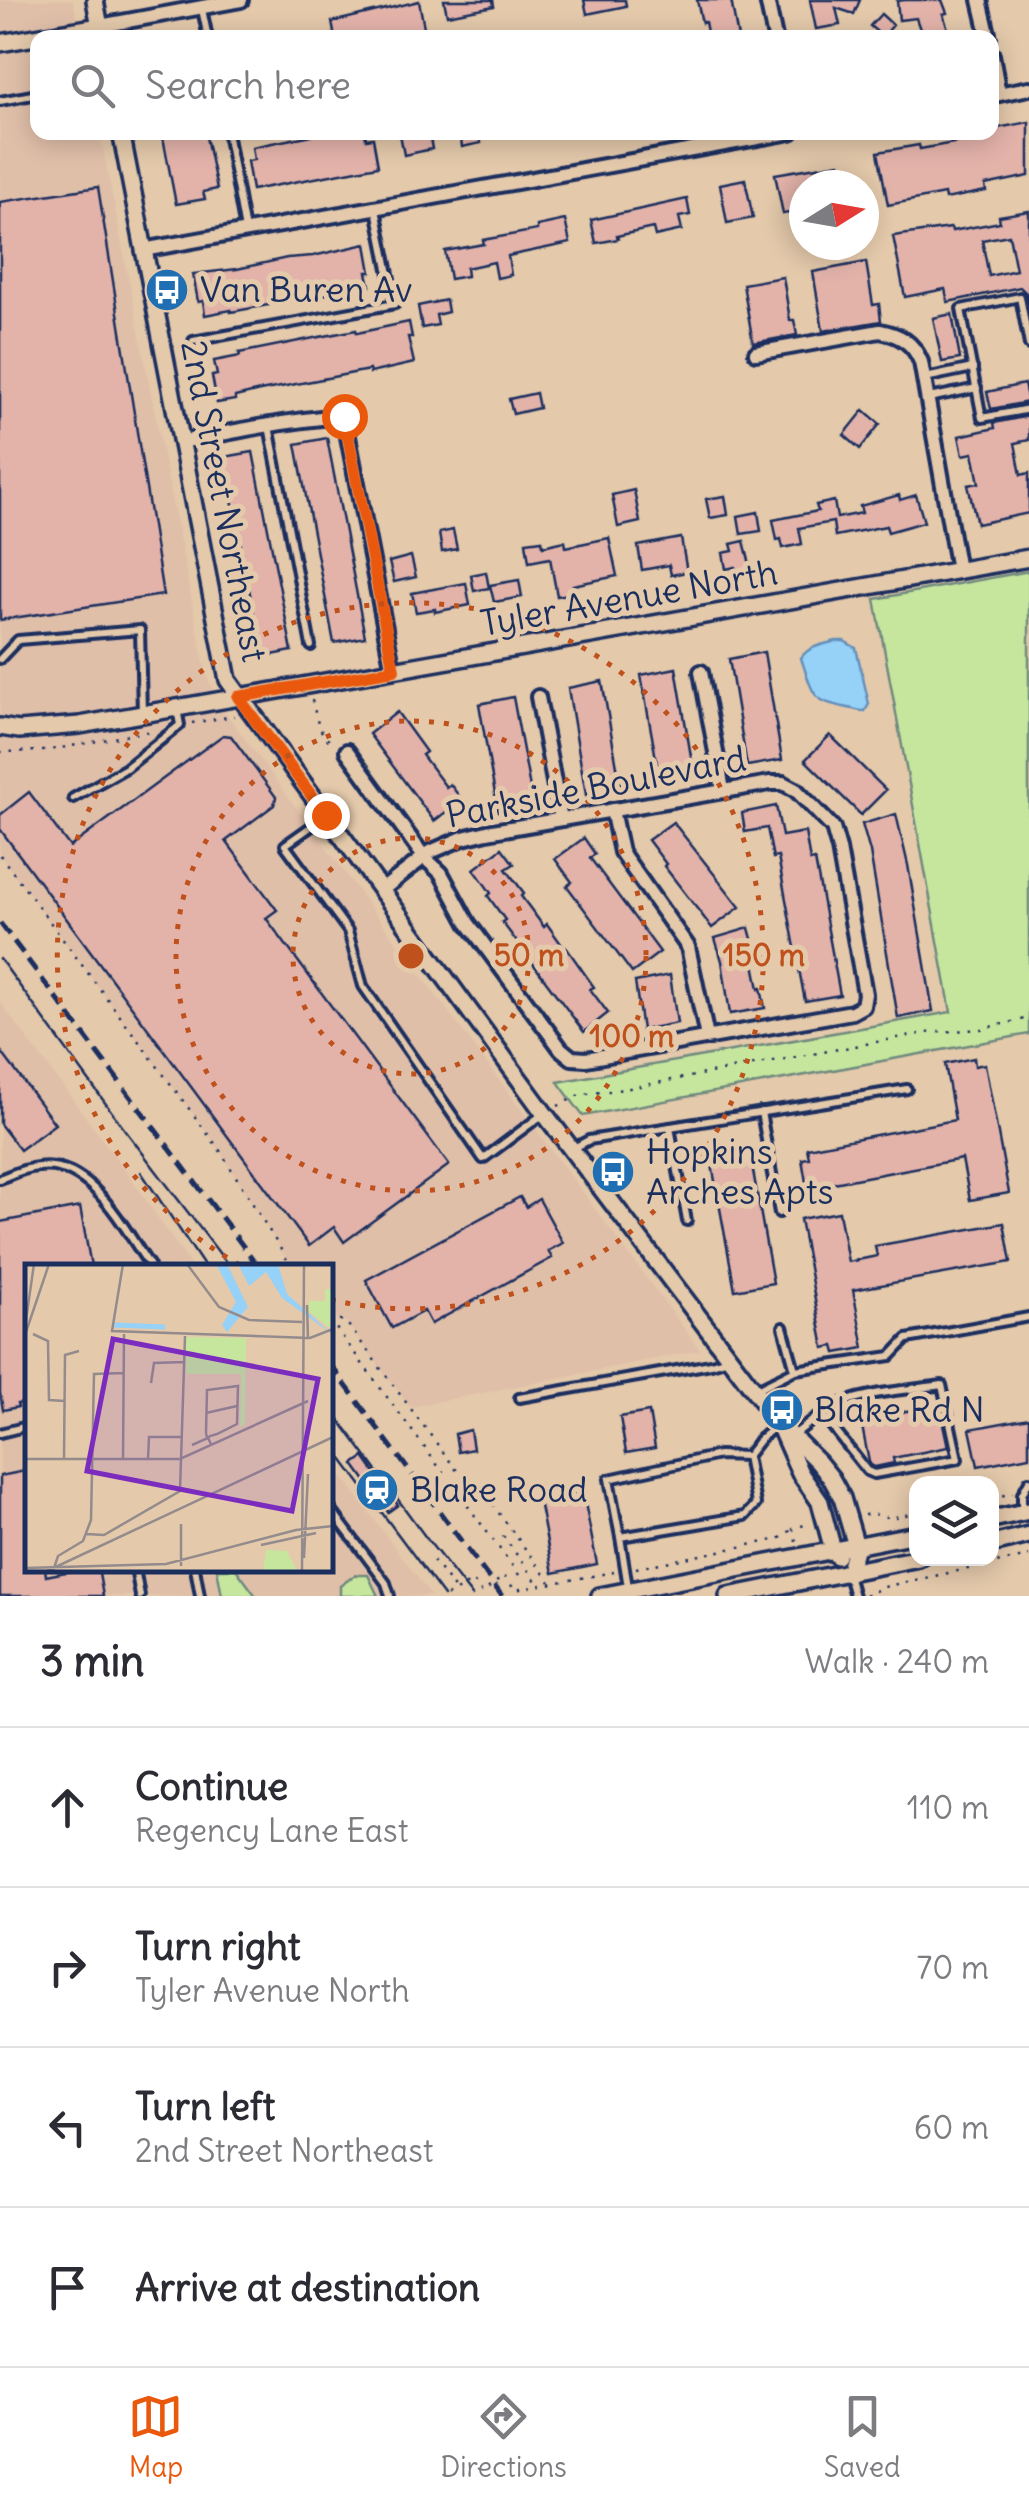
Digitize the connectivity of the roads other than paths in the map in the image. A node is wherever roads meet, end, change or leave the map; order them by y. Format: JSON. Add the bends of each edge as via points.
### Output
{"nodes":[{"id":1,"x":95,"y":0,"type":"edge"},
{"id":2,"x":241,"y":0,"type":"edge"},
{"id":3,"x":767,"y":0,"type":"edge"},
{"id":4,"x":980,"y":0,"type":"edge"},
{"id":5,"x":192,"y":6,"type":"edge"},
{"id":6,"x":101,"y":30,"type":"edge"},
{"id":7,"x":108,"y":30,"type":"edge"},
{"id":8,"x":204,"y":30,"type":"edge"},
{"id":9,"x":773,"y":30,"type":"edge"},
{"id":10,"x":986,"y":30,"type":"edge"},
{"id":11,"x":30,"y":38,"type":"edge"},
{"id":12,"x":0,"y":41,"type":"edge"},
{"id":13,"x":1029,"y":88,"type":"edge"},
{"id":14,"x":999,"y":94,"type":"edge"},
{"id":15,"x":30,"y":95,"type":"edge"},
{"id":16,"x":0,"y":101,"type":"edge"},
{"id":17,"x":122,"y":140,"type":"edge"},
{"id":18,"x":228,"y":140,"type":"edge"},
{"id":19,"x":748,"y":140,"type":"edge"},
{"id":20,"x":375,"y":208,"type":"junction"},
{"id":21,"x":245,"y":232,"type":"junction"},
{"id":22,"x":143,"y":250,"type":"junction"},
{"id":23,"x":193,"y":341,"type":"dead end"},
{"id":24,"x":1029,"y":345,"type":"edge"},
{"id":25,"x":756,"y":354,"type":"dead end"},
{"id":26,"x":973,"y":368,"type":"junction"},
{"id":27,"x":924,"y":378,"type":"junction"},
{"id":28,"x":976,"y":388,"type":"junction"},
{"id":29,"x":928,"y":398,"type":"junction"},
{"id":30,"x":1029,"y":408,"type":"edge"},
{"id":31,"x":269,"y":424,"type":"junction"},
{"id":32,"x":180,"y":442,"type":"junction"},
{"id":33,"x":1029,"y":558,"type":"edge"},
{"id":34,"x":958,"y":570,"type":"junction"},
{"id":35,"x":311,"y":646,"type":"dead end"},
{"id":36,"x":0,"y":659,"type":"edge"},
{"id":37,"x":394,"y":670,"type":"junction"},
{"id":38,"x":701,"y":672,"type":"dead end"},
{"id":39,"x":238,"y":697,"type":"junction"},
{"id":40,"x":538,"y":697,"type":"dead end"},
{"id":41,"x":177,"y":708,"type":"junction"},
{"id":42,"x":142,"y":714,"type":"junction"},
{"id":43,"x":0,"y":726,"type":"edge"},
{"id":44,"x":346,"y":751,"type":"road end"},
{"id":45,"x":723,"y":790,"type":"junction"},
{"id":46,"x":72,"y":798,"type":"dead end"},
{"id":47,"x":612,"y":810,"type":"junction"},
{"id":48,"x":326,"y":815,"type":"junction"},
{"id":49,"x":561,"y":819,"type":"junction"},
{"id":50,"x":424,"y":857,"type":"junction"},
{"id":51,"x":382,"y":890,"type":"junction"},
{"id":52,"x":707,"y":1037,"type":"junction"},
{"id":53,"x":907,"y":1089,"type":"dead end"},
{"id":54,"x":761,"y":1112,"type":"junction"},
{"id":55,"x":544,"y":1114,"type":"junction"},
{"id":56,"x":670,"y":1127,"type":"junction"},
{"id":57,"x":571,"y":1149,"type":"junction"},
{"id":58,"x":0,"y":1180,"type":"edge"},
{"id":59,"x":779,"y":1213,"type":"dead end"},
{"id":60,"x":687,"y":1221,"type":"dead end"},
{"id":61,"x":149,"y":1264,"type":"edge"},
{"id":62,"x":1029,"y":1317,"type":"edge"},
{"id":63,"x":783,"y":1327,"type":"dead end"},
{"id":64,"x":730,"y":1358,"type":"junction"},
{"id":65,"x":794,"y":1370,"type":"junction"},
{"id":66,"x":754,"y":1391,"type":"junction"},
{"id":67,"x":519,"y":1398,"type":"dead end"},
{"id":68,"x":822,"y":1414,"type":"junction"},
{"id":69,"x":778,"y":1424,"type":"junction"},
{"id":70,"x":25,"y":1427,"type":"edge"},
{"id":71,"x":0,"y":1432,"type":"edge"},
{"id":72,"x":791,"y":1437,"type":"junction"},
{"id":73,"x":746,"y":1456,"type":"junction"},
{"id":74,"x":1029,"y":1481,"type":"edge"},
{"id":75,"x":332,"y":1511,"type":"edge"},
{"id":76,"x":1026,"y":1512,"type":"edge"},
{"id":77,"x":999,"y":1518,"type":"edge"},
{"id":78,"x":909,"y":1535,"type":"edge"},
{"id":79,"x":620,"y":1536,"type":"junction"},
{"id":80,"x":1029,"y":1536,"type":"edge"},
{"id":81,"x":999,"y":1542,"type":"edge"},
{"id":82,"x":856,"y":1546,"type":"junction"},
{"id":83,"x":833,"y":1550,"type":"junction"},
{"id":84,"x":909,"y":1560,"type":"edge"},
{"id":85,"x":136,"y":1571,"type":"edge"},
{"id":86,"x":195,"y":1571,"type":"edge"},
{"id":87,"x":848,"y":1574,"type":"junction"},
{"id":88,"x":628,"y":1591,"type":"junction"},
{"id":89,"x":140,"y":1596,"type":"edge"},
{"id":90,"x":200,"y":1596,"type":"edge"},
{"id":91,"x":390,"y":1596,"type":"edge"},
{"id":92,"x":600,"y":1596,"type":"edge"},
{"id":93,"x":728,"y":1596,"type":"edge"},
{"id":94,"x":854,"y":1596,"type":"edge"}],
"edges":[{"from":1,"to":6,"type":"street"},
{"from":2,"to":5,"type":"street"},
{"from":3,"to":9,"type":"street"},
{"from":4,"to":10,"type":"street"},
{"from":5,"to":7,"type":"street"},
{"from":5,"to":8,"type":"lane"},
{"from":11,"to":12,"type":"street"},
{"from":13,"to":14,"type":"street"},
{"from":15,"to":16,"type":"lane"},
{"from":17,"to":22,"type":"street","name":"2nd Street Northeast"},
{"from":18,"to":21,"type":"lane"},
{"from":19,"to":20,"type":"street"},
{"from":20,"to":21,"type":"street"},
{"from":20,"to":23,"type":"lane","via":[[394,304]]},
{"from":21,"to":22,"type":"street"},
{"from":22,"to":32,"type":"street","name":"2nd Street Northeast"},
{"from":24,"to":26,"type":"lane","via":[[1020,297],[961,309]]},
{"from":25,"to":27,"type":"street","via":[[880,331],[912,346]]},
{"from":26,"to":27,"type":"lane"},
{"from":26,"to":28,"type":"lane"},
{"from":27,"to":29,"type":"street"},
{"from":28,"to":29,"type":"lane"},
{"from":28,"to":30,"type":"lane","via":[[982,418]]},
{"from":29,"to":34,"type":"street"},
{"from":31,"to":32,"type":"street"},
{"from":31,"to":35,"type":"lane"},
{"from":31,"to":37,"type":"street","via":[[344,416]]},
{"from":32,"to":39,"type":"street","name":"2nd Street Northeast","via":[[223,660]]},
{"from":33,"to":34,"type":"street","name":"Tyler Avenue North"},
{"from":34,"to":37,"type":"street","name":"Tyler Avenue North"},
{"from":36,"to":42,"type":"lane","via":[[18,640],[140,630]]},
{"from":37,"to":39,"type":"street","name":"Tyler Avenue North"},
{"from":38,"to":45,"type":"street"},
{"from":39,"to":41,"type":"street","name":"Tyler Avenue North"},
{"from":39,"to":48,"type":"street","name":"2nd Street Northeast"},
{"from":40,"to":49,"type":"street"},
{"from":41,"to":42,"type":"street","name":"Tyler Avenue North"},
{"from":41,"to":46,"type":"lane","via":[[180,726]]},
{"from":42,"to":43,"type":"street","name":"Tyler Avenue North","via":[[48,729]]},
{"from":44,"to":50,"type":"street"},
{"from":45,"to":47,"type":"street","name":"Parkside Boulevard"},
{"from":45,"to":52,"type":"street","name":"Parkside Boulevard","via":[[783,783],[833,828],[865,994],[863,1006],[852,1012]]},
{"from":47,"to":49,"type":"street","name":"Parkside Boulevard"},
{"from":47,"to":52,"type":"street","via":[[621,852],[688,947]]},
{"from":48,"to":51,"type":"street","name":"2nd Street Northeast"},
{"from":48,"to":55,"type":"lane","via":[[285,844],[348,931],[363,986],[482,1159]]},
{"from":49,"to":50,"type":"street","name":"Parkside Boulevard","via":[[462,838]]},
{"from":50,"to":51,"type":"street","name":"Parkside Boulevard"},
{"from":50,"to":52,"type":"street","name":"Parkside Boulevard","via":[[572,1058]]},
{"from":51,"to":55,"type":"street","name":"2nd Street Northeast"},
{"from":53,"to":54,"type":"lane"},
{"from":54,"to":56,"type":"lane"},
{"from":54,"to":59,"type":"lane"},
{"from":55,"to":57,"type":"street","name":"2nd Street Northeast"},
{"from":56,"to":57,"type":"lane"},
{"from":56,"to":60,"type":"lane"},
{"from":57,"to":64,"type":"street","name":"2nd Street Northeast"},
{"from":58,"to":61,"type":"lane","via":[[40,1166],[84,1178]]},
{"from":62,"to":65,"type":"lane","via":[[907,1339],[892,1356]]},
{"from":63,"to":65,"type":"lane"},
{"from":64,"to":66,"type":"street","name":"2nd Street Northeast"},
{"from":64,"to":67,"type":"lane"},
{"from":65,"to":66,"type":"lane"},
{"from":66,"to":69,"type":"street","name":"2nd Street Northeast"},
{"from":68,"to":68,"type":"lane","via":[[865,1397],[942,1385],[958,1459],[874,1474]]},
{"from":68,"to":72,"type":"lane"},
{"from":69,"to":72,"type":"street","name":"2nd Street Northeast"},
{"from":69,"to":73,"type":"lane"},
{"from":69,"to":83,"type":"street","name":"2nd Street Northeast","via":[[820,1502]]},
{"from":70,"to":71,"type":"lane"},
{"from":72,"to":82,"type":"street","name":"2nd Street Northeast","via":[[831,1478]]},
{"from":73,"to":79,"type":"lane","via":[[756,1504],[745,1516]]},
{"from":73,"to":79,"type":"lane","via":[[719,1455],[609,1480]]},
{"from":74,"to":76,"type":"lane","via":[[1022,1494]]},
{"from":75,"to":91,"type":"lane"},
{"from":76,"to":77,"type":"street"},
{"from":78,"to":82,"type":"street"},
{"from":79,"to":88,"type":"lane"},
{"from":80,"to":81,"type":"street"},
{"from":82,"to":83,"type":"street"},
{"from":82,"to":87,"type":"street"},
{"from":83,"to":87,"type":"street","name":"2nd Street Northeast"},
{"from":83,"to":88,"type":"street"},
{"from":84,"to":87,"type":"street"},
{"from":85,"to":89,"type":"lane"},
{"from":86,"to":90,"type":"lane"},
{"from":87,"to":93,"type":"street"},
{"from":87,"to":94,"type":"lane"},
{"from":88,"to":92,"type":"street"}]}
